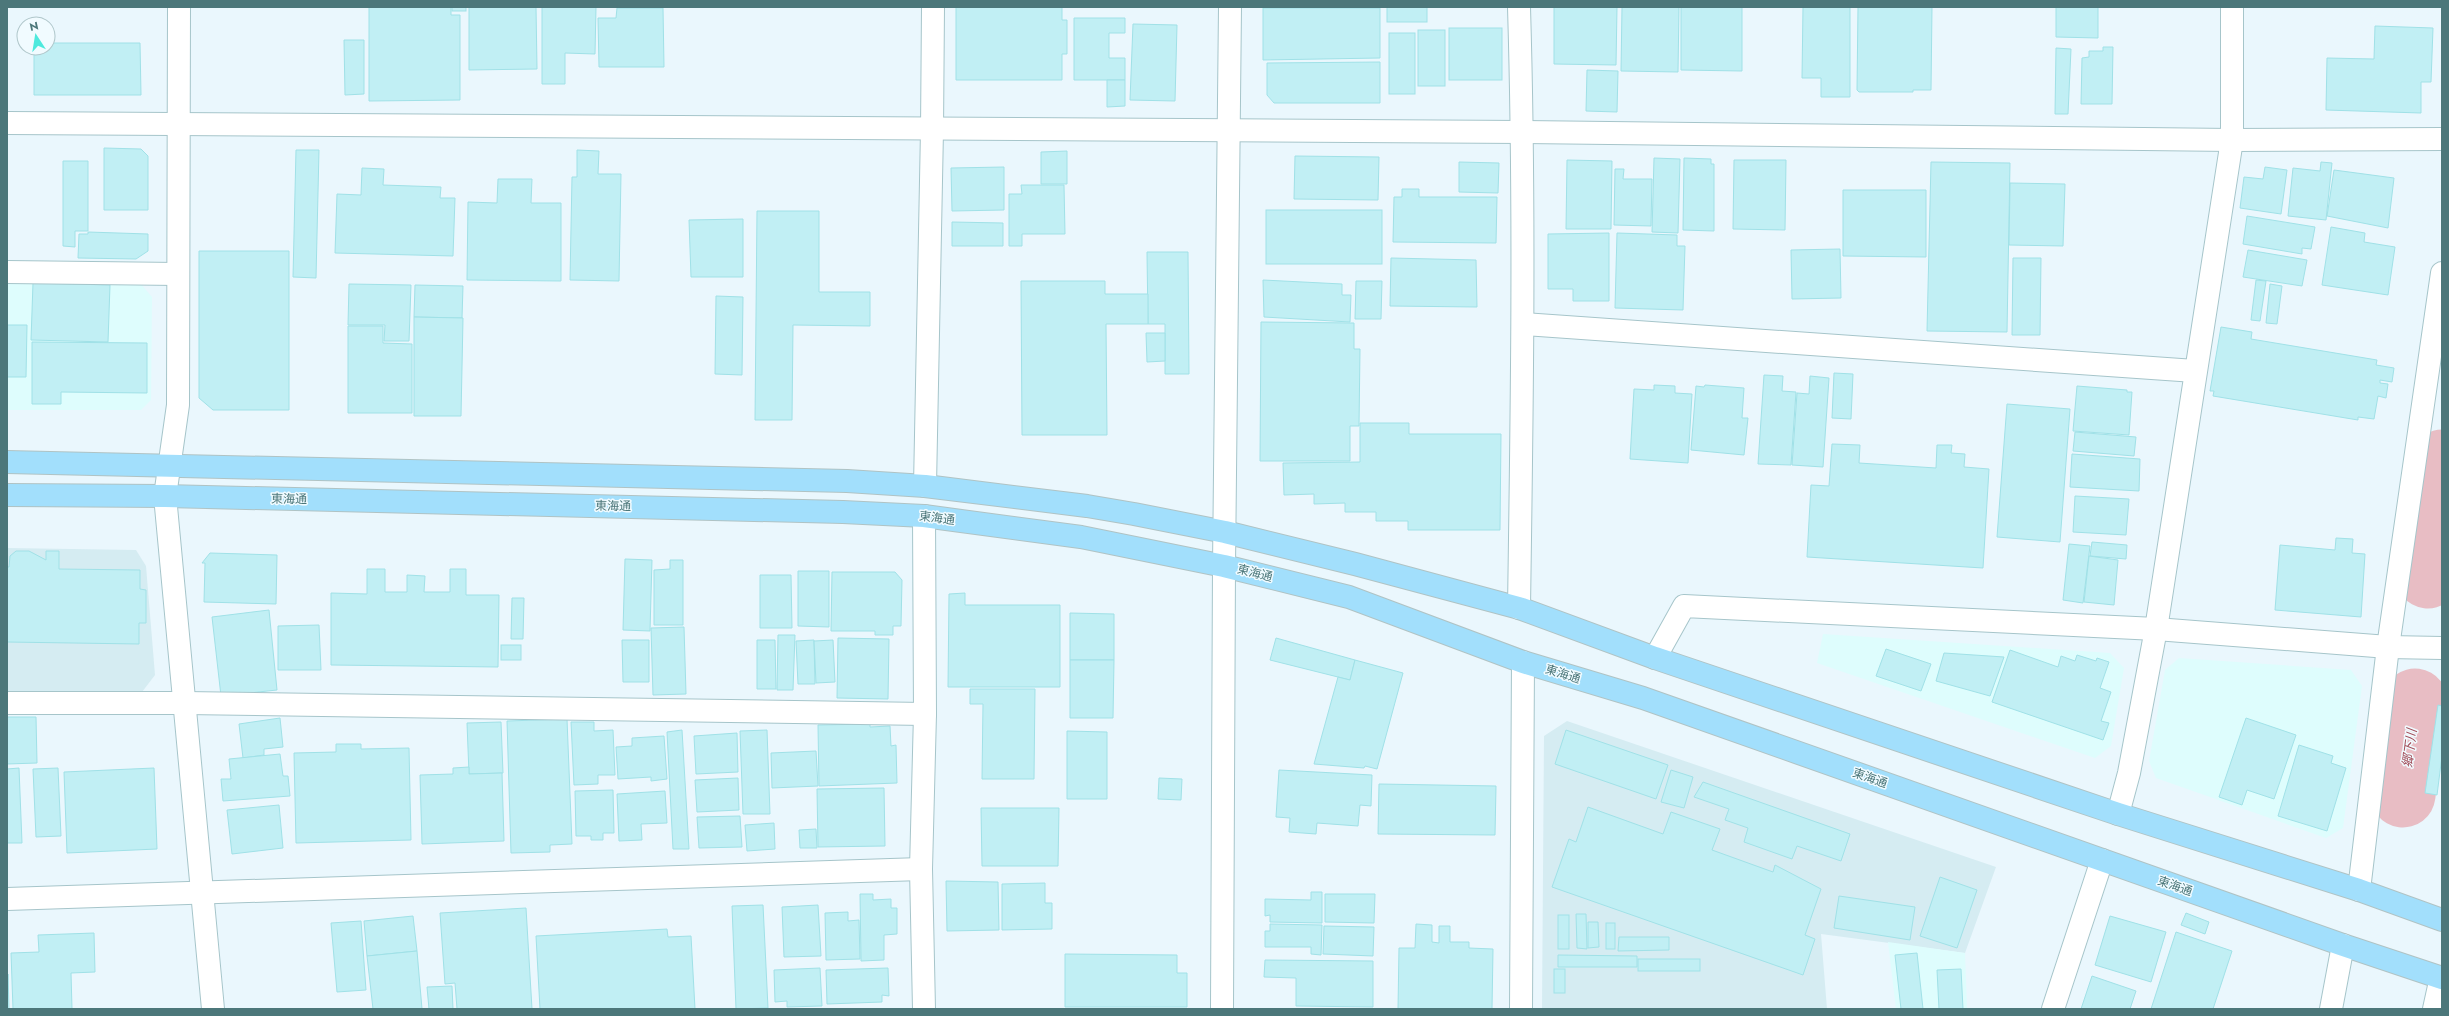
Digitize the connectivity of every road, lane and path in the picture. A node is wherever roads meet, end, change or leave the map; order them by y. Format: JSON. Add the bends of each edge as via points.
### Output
{"nodes":[{"id":1,"x":178,"y":7,"type":"edge"},
{"id":2,"x":933,"y":7,"type":"edge"},
{"id":3,"x":1230,"y":7,"type":"edge"},
{"id":4,"x":1519,"y":7,"type":"edge"},
{"id":5,"x":2232,"y":7,"type":"edge"},
{"id":6,"x":178,"y":122,"type":"junction"},
{"id":7,"x":7,"y":123,"type":"edge"},
{"id":8,"x":932,"y":130,"type":"junction"},
{"id":9,"x":1229,"y":132,"type":"junction"},
{"id":10,"x":1523,"y":132,"type":"junction"},
{"id":11,"x":2442,"y":139,"type":"edge"},
{"id":12,"x":2232,"y":140,"type":"junction"},
{"id":13,"x":7,"y":272,"type":"edge"},
{"id":14,"x":2442,"y":273,"type":"edge"},
{"id":15,"x":178,"y":274,"type":"junction"},
{"id":16,"x":1523,"y":324,"type":"junction"},
{"id":17,"x":2196,"y":371,"type":"junction"},
{"id":18,"x":7,"y":462,"type":"edge"},
{"id":19,"x":170,"y":466,"type":"junction"},
{"id":20,"x":925,"y":486,"type":"junction"},
{"id":21,"x":7,"y":495,"type":"edge"},
{"id":22,"x":165,"y":496,"type":"junction"},
{"id":23,"x":924,"y":516,"type":"junction"},
{"id":24,"x":1225,"y":532,"type":"junction"},
{"id":25,"x":1224,"y":566,"type":"junction"},
{"id":26,"x":1519,"y":608,"type":"junction"},
{"id":27,"x":2156,"y":629,"type":"junction"},
{"id":28,"x":2388,"y":647,"type":"junction"},
{"id":29,"x":2442,"y":648,"type":"edge"},
{"id":30,"x":1655,"y":658,"type":"junction"},
{"id":31,"x":1523,"y":662,"type":"junction"},
{"id":32,"x":7,"y":703,"type":"edge"},
{"id":33,"x":185,"y":703,"type":"junction"},
{"id":34,"x":925,"y":714,"type":"junction"},
{"id":35,"x":2118,"y":814,"type":"junction"},
{"id":36,"x":2102,"y":860,"type":"junction"},
{"id":37,"x":921,"y":870,"type":"junction"},
{"id":38,"x":2359,"y":890,"type":"junction"},
{"id":39,"x":204,"y":893,"type":"junction"},
{"id":40,"x":7,"y":899,"type":"edge"},
{"id":41,"x":2442,"y":917,"type":"edge"},
{"id":42,"x":2343,"y":945,"type":"junction"},
{"id":43,"x":2441,"y":977,"type":"edge"},
{"id":44,"x":214,"y":1009,"type":"edge"},
{"id":45,"x":924,"y":1009,"type":"edge"},
{"id":46,"x":1222,"y":1009,"type":"edge"},
{"id":47,"x":1521,"y":1009,"type":"edge"},
{"id":48,"x":2053,"y":1009,"type":"edge"},
{"id":49,"x":2330,"y":1009,"type":"edge"},
{"id":50,"x":2434,"y":1009,"type":"edge"}],
"edges":[{"from":1,"to":6,"type":"street"},
{"from":2,"to":8,"type":"street"},
{"from":3,"to":9,"type":"street"},
{"from":4,"to":10,"type":"street"},
{"from":5,"to":12,"type":"street"},
{"from":6,"to":7,"type":"street"},
{"from":6,"to":8,"type":"street"},
{"from":6,"to":15,"type":"street"},
{"from":8,"to":9,"type":"street"},
{"from":8,"to":20,"type":"street"},
{"from":9,"to":10,"type":"street"},
{"from":9,"to":24,"type":"street"},
{"from":10,"to":12,"type":"street"},
{"from":10,"to":16,"type":"street"},
{"from":11,"to":12,"type":"street"},
{"from":12,"to":17,"type":"street"},
{"from":13,"to":15,"type":"street"},
{"from":14,"to":28,"type":"street"},
{"from":15,"to":19,"type":"street","via":[[178,405]]},
{"from":16,"to":17,"type":"street"},
{"from":16,"to":26,"type":"street"},
{"from":17,"to":27,"type":"street"},
{"from":18,"to":19,"type":"main road"},
{"from":19,"to":20,"type":"main road","via":[[847,480]]},
{"from":19,"to":22,"type":"street"},
{"from":20,"to":24,"type":"main road","via":[[1087,506]]},
{"from":21,"to":22,"type":"main road","name":"東海通"},
{"from":22,"to":23,"type":"main road","name":"東海通"},
{"from":22,"to":33,"type":"street"},
{"from":23,"to":25,"type":"main road","name":"東海通","via":[[1081,537]]},
{"from":23,"to":34,"type":"street"},
{"from":24,"to":25,"type":"street"},
{"from":24,"to":26,"type":"main road"},
{"from":25,"to":31,"type":"main road","name":"東海通","via":[[1349,597]]},
{"from":25,"to":46,"type":"street"},
{"from":26,"to":30,"type":"main road"},
{"from":27,"to":28,"type":"street"},
{"from":27,"to":30,"type":"street","via":[[1684,606]]},
{"from":27,"to":35,"type":"street","via":[[2129,773]]},
{"from":28,"to":29,"type":"street"},
{"from":28,"to":38,"type":"street"},
{"from":30,"to":35,"type":"main road"},
{"from":31,"to":36,"type":"main road","name":"東海通","via":[[1642,698]]},
{"from":31,"to":47,"type":"street"},
{"from":32,"to":33,"type":"street"},
{"from":33,"to":34,"type":"street"},
{"from":33,"to":39,"type":"street"},
{"from":34,"to":37,"type":"street"},
{"from":35,"to":38,"type":"main road"},
{"from":36,"to":42,"type":"main road","name":"東海通"},
{"from":36,"to":48,"type":"street"},
{"from":37,"to":39,"type":"street"},
{"from":37,"to":45,"type":"street"},
{"from":38,"to":41,"type":"main road"},
{"from":39,"to":40,"type":"street"},
{"from":39,"to":44,"type":"street"},
{"from":42,"to":43,"type":"main road","name":"東海通"},
{"from":42,"to":49,"type":"street"},
{"from":43,"to":50,"type":"street"}]}
